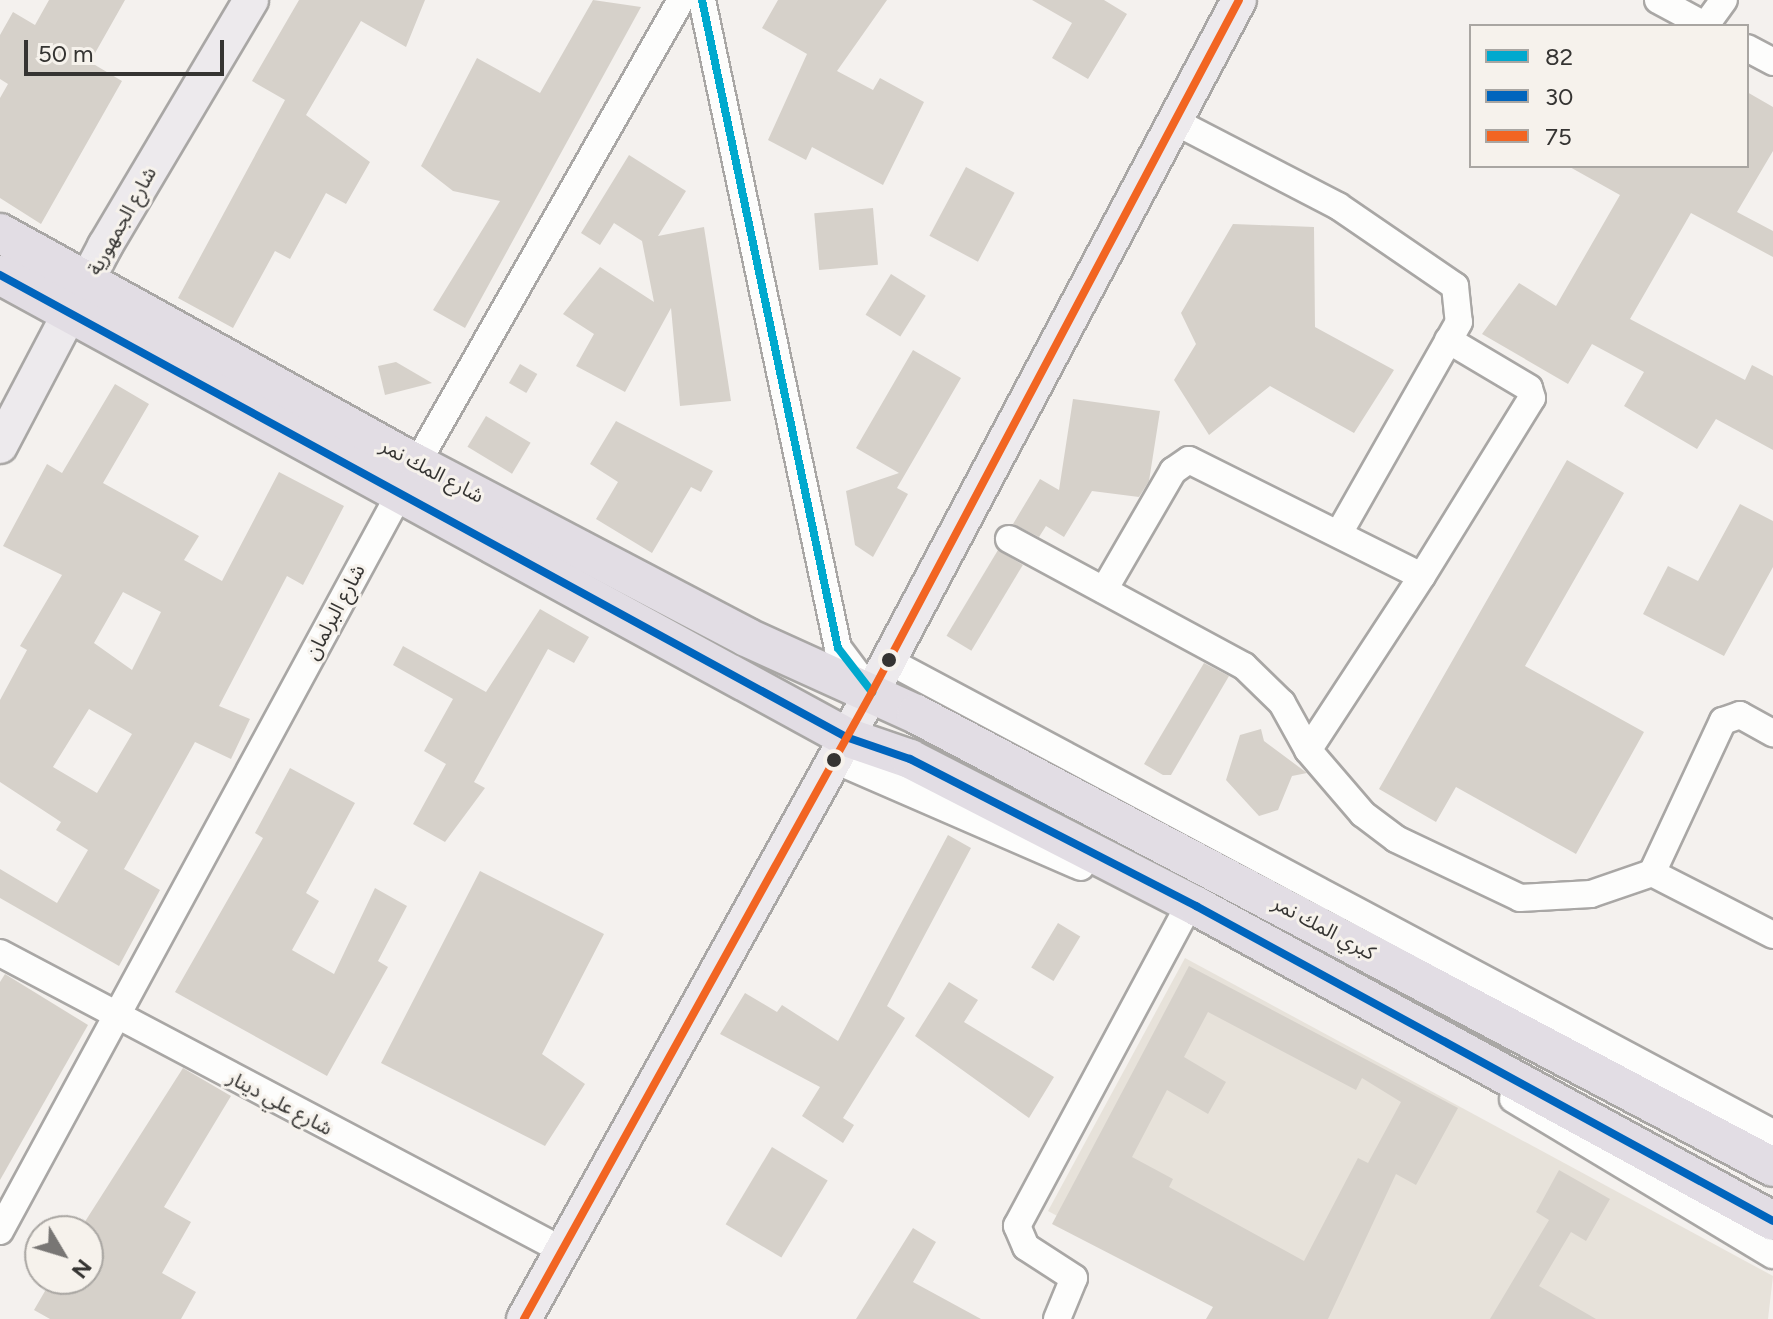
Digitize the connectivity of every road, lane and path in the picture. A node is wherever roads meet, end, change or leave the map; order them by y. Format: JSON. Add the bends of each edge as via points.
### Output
{"nodes":[{"id":1,"x":251,"y":0,"type":"edge"},
{"id":2,"x":681,"y":0,"type":"edge"},
{"id":3,"x":702,"y":0,"type":"edge"},
{"id":4,"x":1239,"y":0,"type":"edge"},
{"id":5,"x":1658,"y":0,"type":"edge"},
{"id":6,"x":1724,"y":0,"type":"edge"},
{"id":7,"x":1702,"y":24,"type":"edge"},
{"id":8,"x":1707,"y":24,"type":"edge"},
{"id":9,"x":1749,"y":49,"type":"edge"},
{"id":10,"x":1773,"y":62,"type":"edge"},
{"id":11,"x":1174,"y":121,"type":"junction"},
{"id":12,"x":0,"y":233,"type":"edge"},
{"id":13,"x":0,"y":275,"type":"edge"},
{"id":14,"x":79,"y":297,"type":"junction"},
{"id":15,"x":1448,"y":340,"type":"junction"},
{"id":16,"x":0,"y":446,"type":"edge"},
{"id":17,"x":409,"y":479,"type":"junction"},
{"id":18,"x":1339,"y":533,"type":"junction"},
{"id":19,"x":1009,"y":539,"type":"dead end"},
{"id":20,"x":1422,"y":576,"type":"junction"},
{"id":21,"x":1104,"y":590,"type":"junction"},
{"id":22,"x":880,"y":676,"type":"junction"},
{"id":23,"x":1773,"y":733,"type":"edge"},
{"id":24,"x":840,"y":749,"type":"junction"},
{"id":25,"x":1308,"y":750,"type":"junction"},
{"id":26,"x":1652,"y":873,"type":"junction"},
{"id":27,"x":1183,"y":917,"type":"junction"},
{"id":28,"x":1773,"y":935,"type":"edge"},
{"id":29,"x":0,"y":953,"type":"edge"},
{"id":30,"x":116,"y":1017,"type":"junction"},
{"id":31,"x":1773,"y":1133,"type":"edge"},
{"id":32,"x":1773,"y":1167,"type":"edge"},
{"id":33,"x":1773,"y":1221,"type":"edge"},
{"id":34,"x":0,"y":1231,"type":"edge"},
{"id":35,"x":562,"y":1250,"type":"junction"},
{"id":36,"x":1773,"y":1255,"type":"edge"},
{"id":37,"x":524,"y":1319,"type":"edge"},
{"id":38,"x":1057,"y":1319,"type":"edge"}],
"edges":[{"from":1,"to":14,"type":"main road","name":"شارع الجمهورية"},
{"from":2,"to":17,"type":"street","name":"شارع البرلمان"},
{"from":3,"to":22,"type":"street","via":[[838,648]]},
{"from":4,"to":11,"type":"main road"},
{"from":5,"to":7,"type":"street"},
{"from":6,"to":8,"type":"street"},
{"from":9,"to":10,"type":"street"},
{"from":11,"to":15,"type":"street","via":[[1415,253],[1455,286],[1461,302]]},
{"from":11,"to":22,"type":"main road"},
{"from":12,"to":14,"type":"highway","name":"شارع المك نمر"},
{"from":13,"to":14,"type":"highway","name":"شارع المك نمر"},
{"from":14,"to":16,"type":"main road","name":"شارع الجمهورية"},
{"from":14,"to":17,"type":"highway","name":"شارع المك نمر"},
{"from":15,"to":18,"type":"street"},
{"from":15,"to":20,"type":"street","via":[[1529,388],[1532,398]]},
{"from":17,"to":22,"type":"highway","name":"شارع المك نمر","via":[[746,637]]},
{"from":17,"to":24,"type":"highway","name":"شارع المك نمر"},
{"from":17,"to":30,"type":"street","name":"شارع البرلمان"},
{"from":18,"to":20,"type":"street"},
{"from":18,"to":21,"type":"street","via":[[1189,460],[1173,471]]},
{"from":19,"to":21,"type":"street"},
{"from":20,"to":25,"type":"street"},
{"from":21,"to":25,"type":"street","via":[[1244,666],[1282,703]]},
{"from":22,"to":24,"type":"main road"},
{"from":22,"to":31,"type":"street"},
{"from":22,"to":32,"type":"highway","name":"كبري المك نمر"},
{"from":23,"to":26,"type":"street","via":[[1740,715],[1723,721]]},
{"from":24,"to":27,"type":"street"},
{"from":24,"to":33,"type":"highway","via":[[978,794],[1698,1175]]},
{"from":24,"to":35,"type":"main road"},
{"from":25,"to":26,"type":"street","via":[[1363,814],[1396,839],[1520,898],[1591,894]]},
{"from":26,"to":28,"type":"street"},
{"from":27,"to":36,"type":"street","via":[[1504,1094]]},
{"from":27,"to":38,"type":"street","via":[[1017,1226],[1026,1247],[1074,1278]]},
{"from":29,"to":30,"type":"street","name":"شارع علي دينار"},
{"from":30,"to":34,"type":"street","name":"شارع البرلمان"},
{"from":30,"to":35,"type":"street","name":"شارع علي دينار"},
{"from":35,"to":37,"type":"main road"}]}
